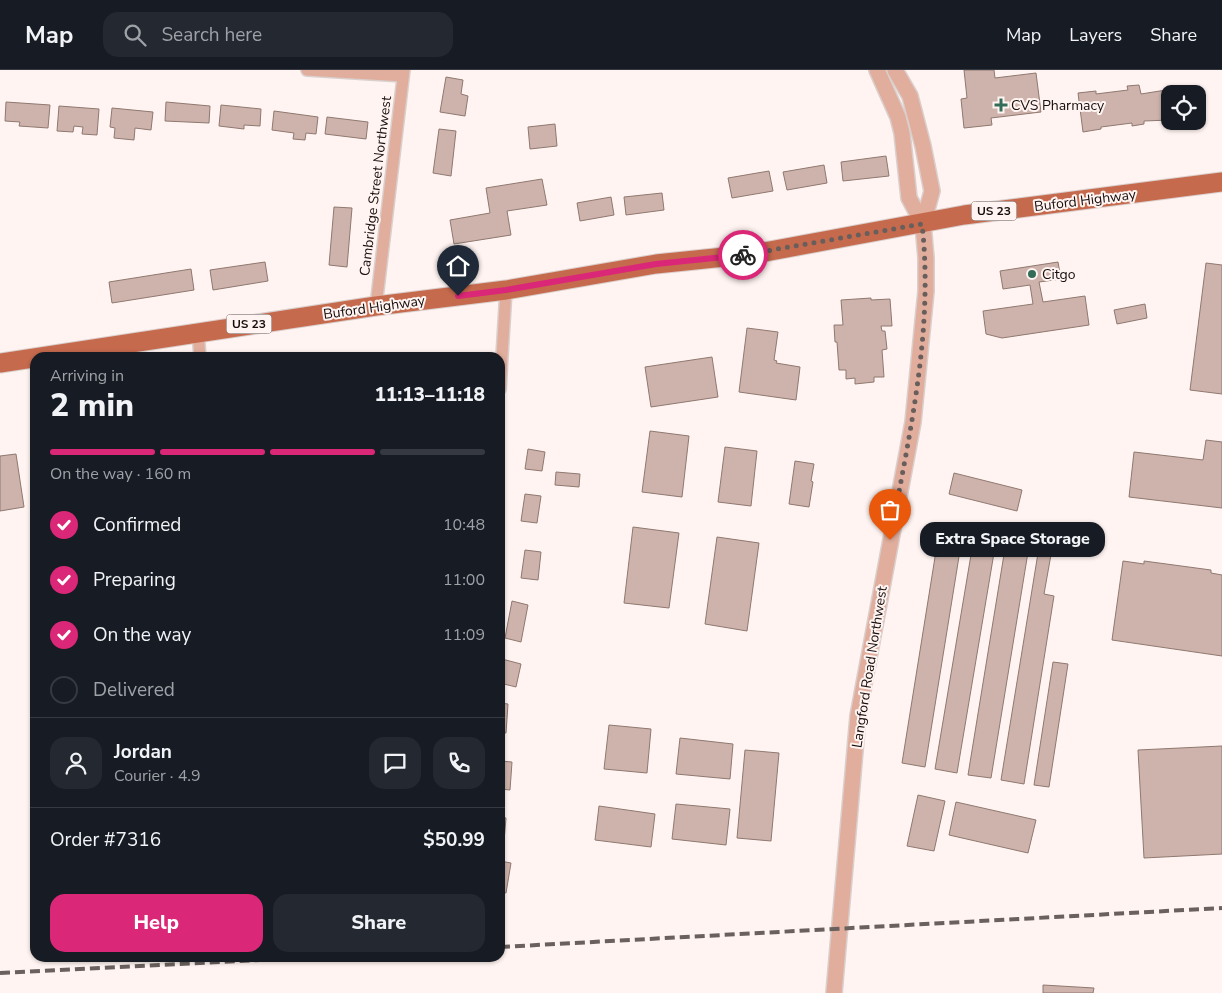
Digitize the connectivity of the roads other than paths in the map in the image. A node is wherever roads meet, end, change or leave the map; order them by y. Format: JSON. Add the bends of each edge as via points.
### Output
{"nodes":[{"id":1,"x":307,"y":70,"type":"edge"},
{"id":2,"x":877,"y":70,"type":"edge"},
{"id":3,"x":895,"y":70,"type":"edge"},
{"id":4,"x":899,"y":70,"type":"edge"},
{"id":5,"x":403,"y":73,"type":"edge"},
{"id":6,"x":905,"y":85,"type":"junction"},
{"id":7,"x":1222,"y":182,"type":"edge"},
{"id":8,"x":922,"y":224,"type":"junction"},
{"id":9,"x":506,"y":290,"type":"junction"},
{"id":10,"x":376,"y":306,"type":"junction"},
{"id":11,"x":198,"y":332,"type":"junction"},
{"id":12,"x":70,"y":352,"type":"edge"},
{"id":13,"x":200,"y":352,"type":"edge"},
{"id":14,"x":502,"y":352,"type":"edge"},
{"id":15,"x":30,"y":358,"type":"edge"},
{"id":16,"x":0,"y":363,"type":"edge"},
{"id":17,"x":834,"y":993,"type":"edge"}],
"edges":[{"from":1,"to":5,"type":"street"},
{"from":2,"to":8,"type":"street","name":"Langford Road Northwest","via":[[898,117],[909,198]]},
{"from":3,"to":6,"type":"street","name":"Langford Road Northwest"},
{"from":4,"to":6,"type":"street"},
{"from":5,"to":10,"type":"street","name":"Cambridge Street Northwest"},
{"from":6,"to":8,"type":"street","name":"Langford Road Northwest","via":[[932,191]]},
{"from":7,"to":8,"type":"main road","name":"Buford Highway","number":"US 23","via":[[964,215]]},
{"from":8,"to":9,"type":"main road","name":"Buford Highway","number":"US 23","via":[[765,252],[656,264]]},
{"from":8,"to":17,"type":"street","name":"Langford Road Northwest","via":[[926,290],[916,404],[858,716]]},
{"from":9,"to":10,"type":"main road","name":"Buford Highway","number":"US 23"},
{"from":9,"to":14,"type":"street"},
{"from":10,"to":11,"type":"main road","name":"Buford Highway","number":"US 23"},
{"from":11,"to":12,"type":"main road","name":"Buford Highway","number":"US 23"},
{"from":11,"to":13,"type":"street"},
{"from":15,"to":16,"type":"main road","name":"Buford Highway","number":"US 23"}]}
